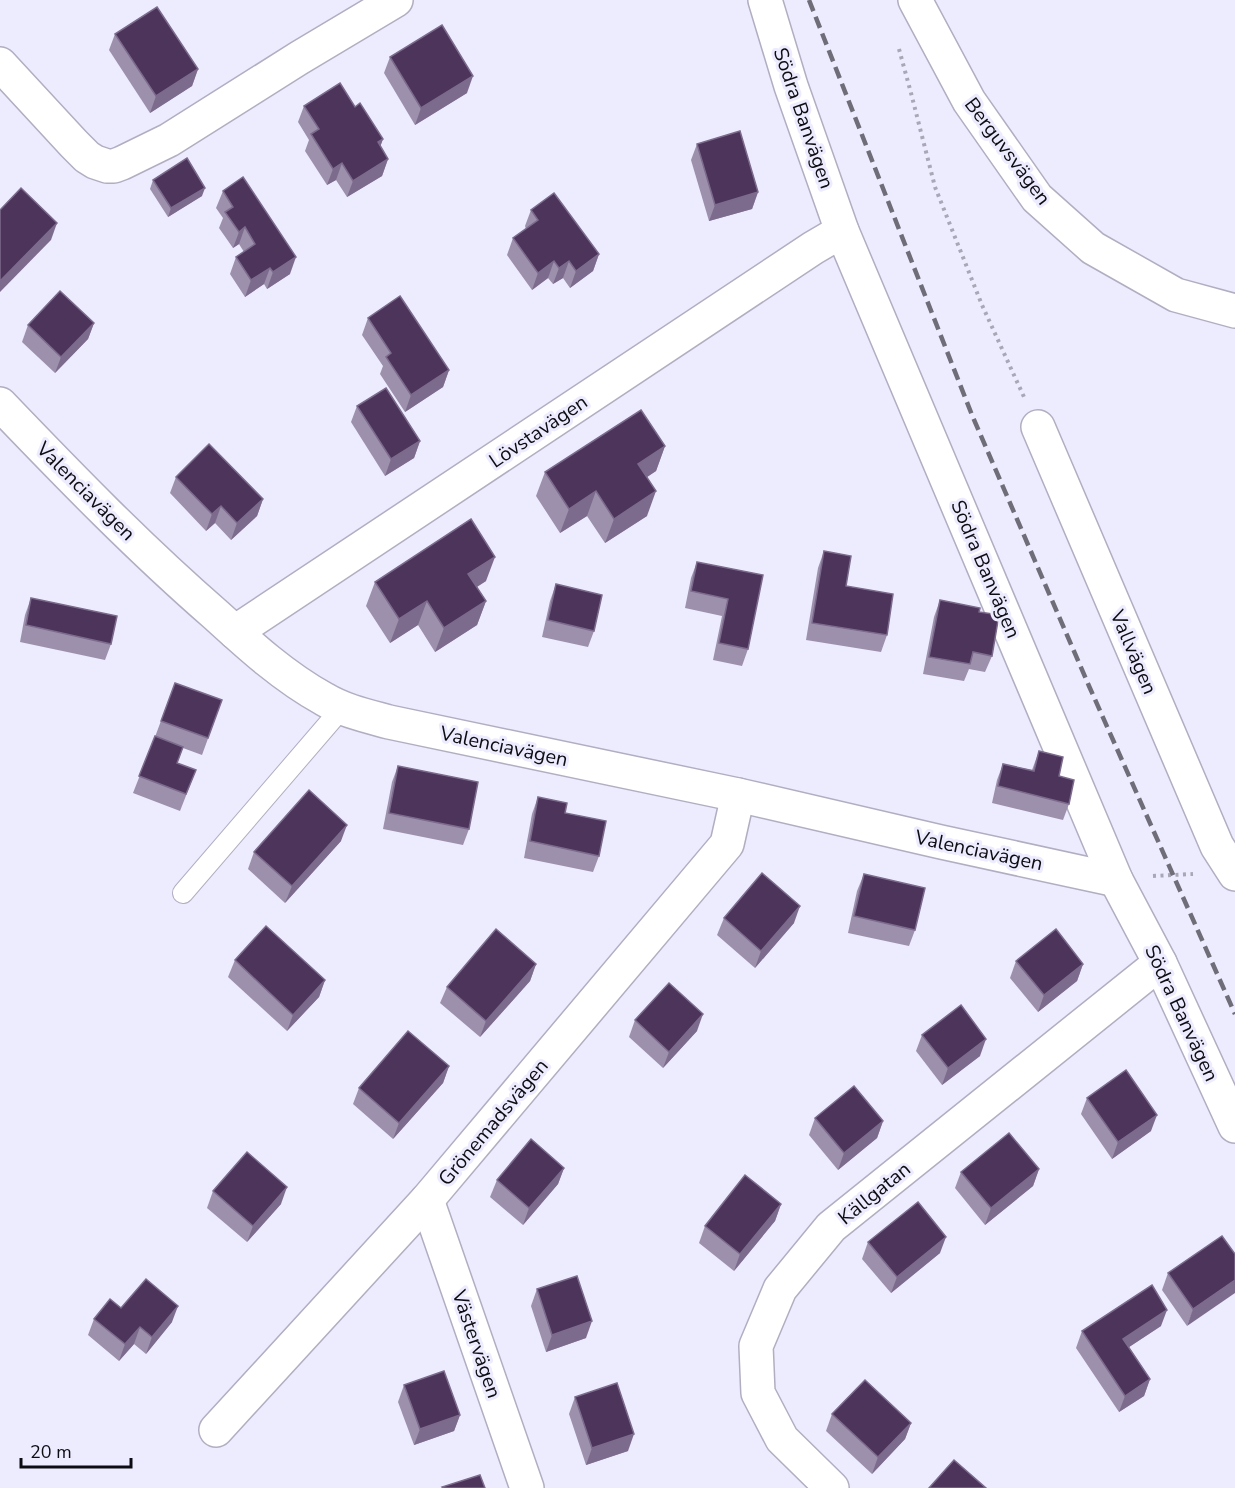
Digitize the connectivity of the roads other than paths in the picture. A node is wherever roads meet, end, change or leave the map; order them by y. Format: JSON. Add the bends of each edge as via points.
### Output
{"nodes":[{"id":1,"x":396,"y":0,"type":"edge"},
{"id":2,"x":765,"y":0,"type":"edge"},
{"id":3,"x":915,"y":0,"type":"edge"},
{"id":4,"x":0,"y":64,"type":"edge"},
{"id":5,"x":842,"y":231,"type":"junction"},
{"id":6,"x":1235,"y":311,"type":"edge"},
{"id":7,"x":0,"y":404,"type":"edge"},
{"id":8,"x":1038,"y":427,"type":"road end"},
{"id":9,"x":235,"y":632,"type":"junction"},
{"id":10,"x":342,"y":708,"type":"junction"},
{"id":11,"x":738,"y":795,"type":"junction"},
{"id":12,"x":1234,"y":873,"type":"edge"},
{"id":13,"x":1116,"y":880,"type":"junction"},
{"id":14,"x":183,"y":893,"type":"dead end"},
{"id":15,"x":1160,"y":963,"type":"junction"},
{"id":16,"x":1235,"y":1126,"type":"edge"},
{"id":17,"x":427,"y":1200,"type":"junction"},
{"id":18,"x":216,"y":1430,"type":"dead end"},
{"id":19,"x":527,"y":1488,"type":"edge"},
{"id":20,"x":832,"y":1488,"type":"edge"}],
"edges":[{"from":1,"to":4,"type":"street","via":[[169,140],[114,166],[95,162],[80,150]]},
{"from":2,"to":5,"type":"street","name":"Södra Banvägen"},
{"from":3,"to":6,"type":"street","name":"Berguvsvägen","via":[[969,101],[1037,198],[1093,248],[1176,295]]},
{"from":5,"to":9,"type":"street","name":"Lövstavägen"},
{"from":5,"to":13,"type":"street","name":"Södra Banvägen"},
{"from":7,"to":9,"type":"street","name":"Valenciavägen","via":[[92,500]]},
{"from":8,"to":12,"type":"street","name":"Vallvägen","via":[[1217,846]]},
{"from":9,"to":10,"type":"street","name":"Valenciavägen","via":[[283,673]]},
{"from":10,"to":11,"type":"street","name":"Valenciavägen","via":[[389,722]]},
{"from":10,"to":14,"type":"lane"},
{"from":11,"to":13,"type":"street","name":"Valenciavägen"},
{"from":11,"to":17,"type":"street","name":"Grönemadsvägen","via":[[727,844]]},
{"from":13,"to":15,"type":"street","name":"Södra Banvägen"},
{"from":15,"to":16,"type":"street","name":"Södra Banvägen"},
{"from":15,"to":20,"type":"street","name":"Källgatan","via":[[831,1227],[780,1289],[756,1346],[758,1393],[782,1439]]},
{"from":17,"to":18,"type":"street","name":"Grönemadsvägen"},
{"from":17,"to":19,"type":"street","name":"Västervägen"}]}
